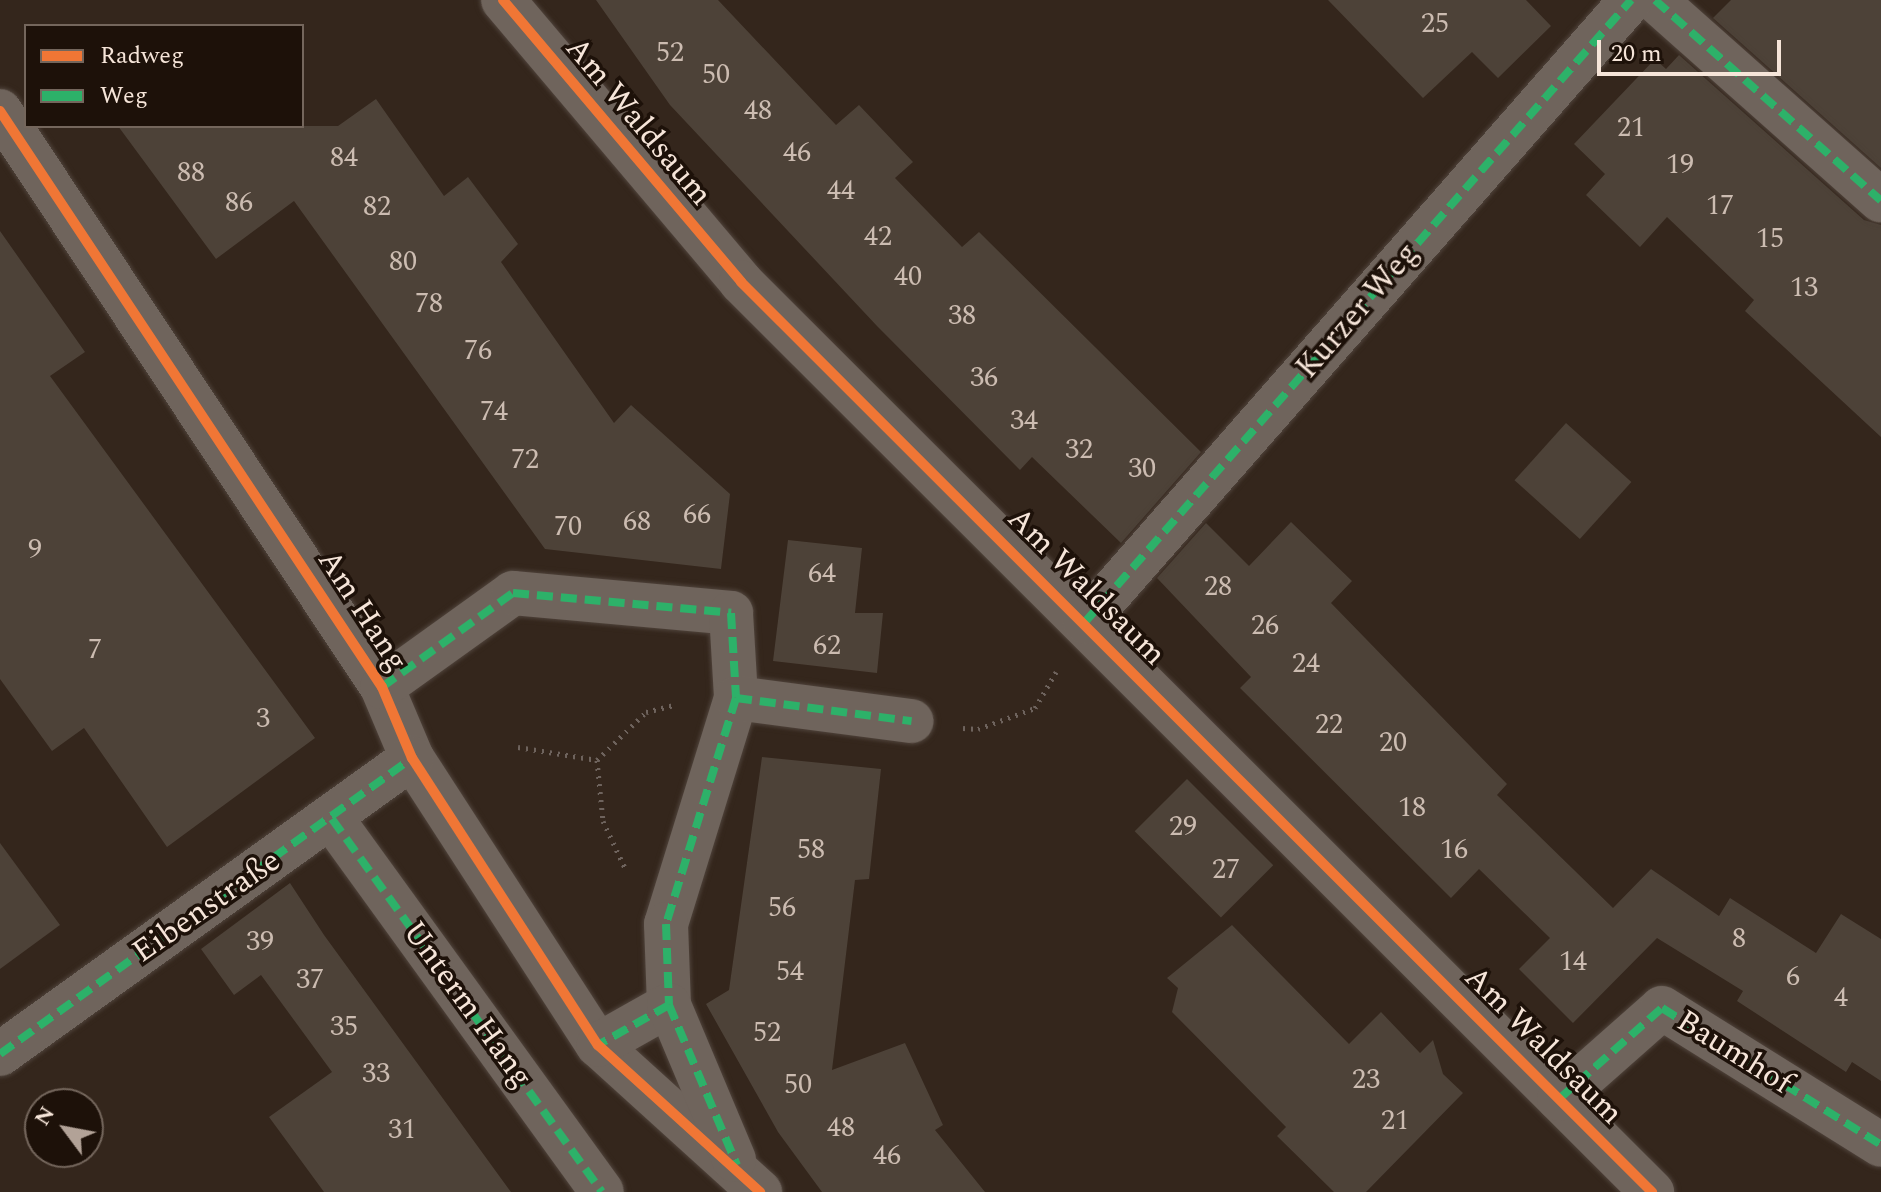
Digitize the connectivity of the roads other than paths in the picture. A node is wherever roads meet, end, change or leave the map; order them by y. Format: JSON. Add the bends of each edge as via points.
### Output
{"nodes":[{"id":1,"x":503,"y":0,"type":"edge"},
{"id":2,"x":1631,"y":0,"type":"edge"},
{"id":3,"x":1655,"y":0,"type":"edge"},
{"id":4,"x":0,"y":111,"type":"edge"},
{"id":5,"x":1881,"y":201,"type":"edge"},
{"id":6,"x":1085,"y":622,"type":"junction"},
{"id":7,"x":382,"y":687,"type":"junction"},
{"id":8,"x":736,"y":698,"type":"junction"},
{"id":9,"x":911,"y":721,"type":"road end"},
{"id":10,"x":412,"y":758,"type":"junction"},
{"id":11,"x":332,"y":819,"type":"junction"},
{"id":12,"x":669,"y":1005,"type":"junction"},
{"id":13,"x":598,"y":1045,"type":"junction"},
{"id":14,"x":0,"y":1054,"type":"edge"},
{"id":15,"x":1559,"y":1099,"type":"junction"},
{"id":16,"x":1881,"y":1145,"type":"edge"},
{"id":17,"x":749,"y":1181,"type":"edge"},
{"id":18,"x":602,"y":1192,"type":"edge"},
{"id":19,"x":1652,"y":1192,"type":"edge"}],
"edges":[{"from":1,"to":6,"type":"street","name":"Am Waldsaum","via":[[741,282]]},
{"from":2,"to":6,"type":"street","name":"Kurzer Weg"},
{"from":3,"to":5,"type":"street"},
{"from":4,"to":7,"type":"street","name":"Am Hang"},
{"from":6,"to":15,"type":"street","name":"Am Waldsaum"},
{"from":7,"to":8,"type":"street","name":"Am Hang","via":[[513,593],[731,613]]},
{"from":7,"to":10,"type":"street","name":"Am Hang"},
{"from":8,"to":9,"type":"street"},
{"from":8,"to":12,"type":"street","name":"Am Hang","via":[[666,924]]},
{"from":10,"to":11,"type":"street","name":"Eibenstraße"},
{"from":10,"to":13,"type":"street","name":"Am Hang"},
{"from":11,"to":14,"type":"street","name":"Eibenstraße"},
{"from":11,"to":18,"type":"street","name":"Unterm Hang"},
{"from":12,"to":13,"type":"street"},
{"from":12,"to":17,"type":"street","name":"Am Hang"},
{"from":13,"to":17,"type":"street","name":"Am Hang"},
{"from":15,"to":16,"type":"street","name":"Baumhof","via":[[1662,1008]]},
{"from":15,"to":19,"type":"street","name":"Am Waldsaum"}]}
